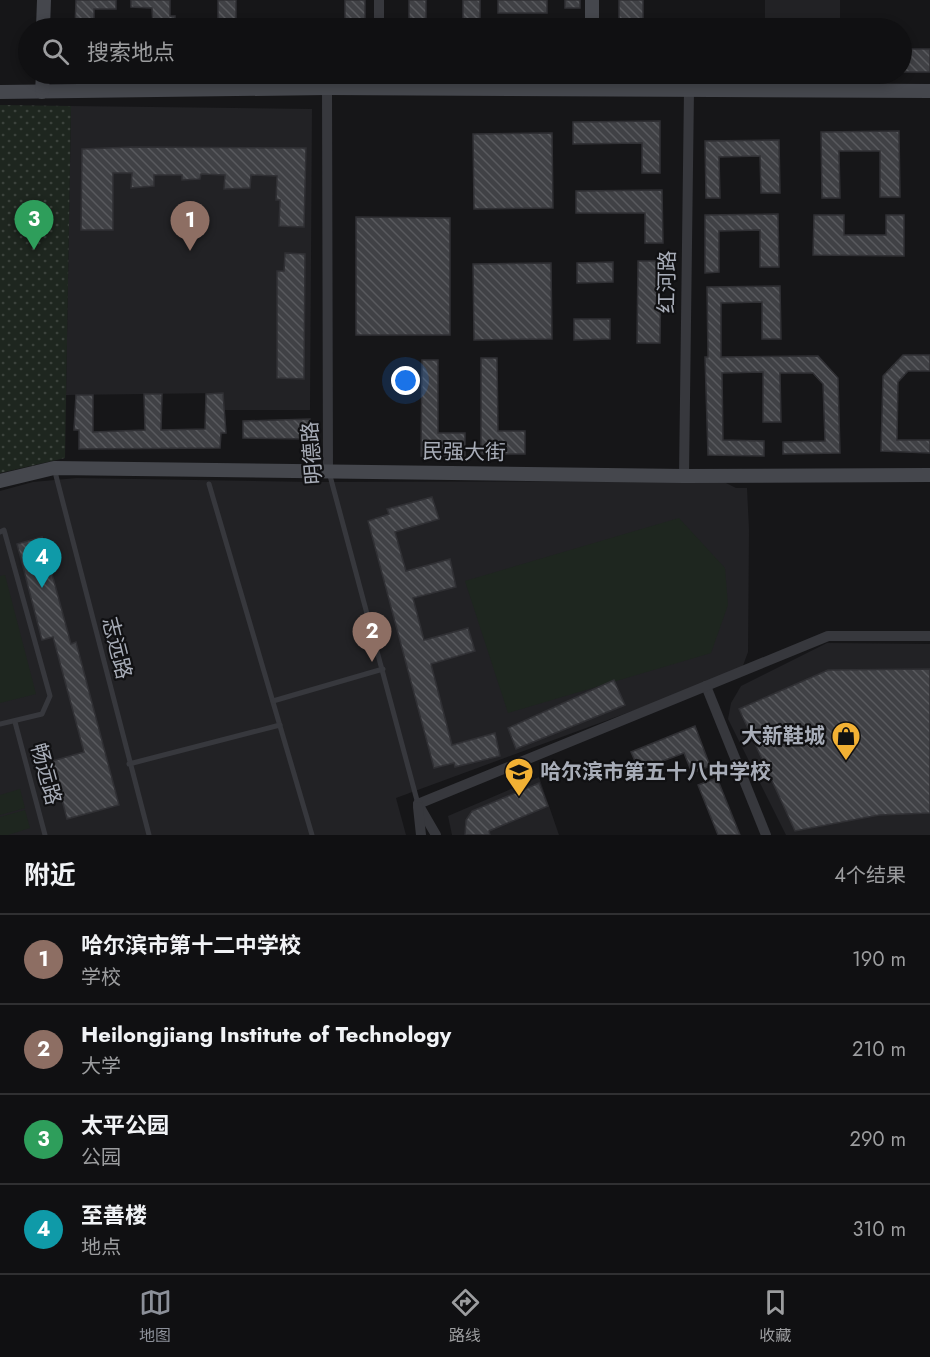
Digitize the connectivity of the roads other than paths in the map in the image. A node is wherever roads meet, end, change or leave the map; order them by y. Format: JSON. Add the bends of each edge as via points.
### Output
{"nodes":[{"id":1,"x":44,"y":0,"type":"edge"},
{"id":2,"x":380,"y":0,"type":"edge"},
{"id":3,"x":592,"y":0,"type":"edge"},
{"id":4,"x":43,"y":18,"type":"edge"},
{"id":5,"x":379,"y":18,"type":"edge"},
{"id":6,"x":592,"y":18,"type":"edge"},
{"id":7,"x":42,"y":84,"type":"edge"},
{"id":8,"x":379,"y":84,"type":"edge"},
{"id":9,"x":591,"y":84,"type":"edge"},
{"id":10,"x":327,"y":88,"type":"junction"},
{"id":11,"x":379,"y":88,"type":"junction"},
{"id":12,"x":591,"y":89,"type":"junction"},
{"id":13,"x":689,"y":90,"type":"junction"},
{"id":14,"x":930,"y":91,"type":"edge"},
{"id":15,"x":42,"y":92,"type":"junction"},
{"id":16,"x":0,"y":93,"type":"edge"},
{"id":17,"x":54,"y":468,"type":"junction"},
{"id":18,"x":328,"y":471,"type":"junction"},
{"id":19,"x":930,"y":474,"type":"edge"},
{"id":20,"x":684,"y":476,"type":"junction"},
{"id":21,"x":0,"y":481,"type":"edge"},
{"id":22,"x":209,"y":484,"type":"dead end"},
{"id":23,"x":0,"y":531,"type":"edge"},
{"id":24,"x":930,"y":636,"type":"edge"},
{"id":25,"x":383,"y":669,"type":"junction"},
{"id":26,"x":706,"y":686,"type":"junction"},
{"id":27,"x":273,"y":701,"type":"junction"},
{"id":28,"x":15,"y":722,"type":"junction"},
{"id":29,"x":0,"y":724,"type":"edge"},
{"id":30,"x":280,"y":725,"type":"junction"},
{"id":31,"x":129,"y":764,"type":"junction"},
{"id":32,"x":418,"y":804,"type":"junction"},
{"id":33,"x":45,"y":835,"type":"edge"},
{"id":34,"x":149,"y":835,"type":"edge"},
{"id":35,"x":312,"y":835,"type":"edge"},
{"id":36,"x":421,"y":835,"type":"edge"},
{"id":37,"x":436,"y":835,"type":"edge"},
{"id":38,"x":766,"y":835,"type":"edge"}],
"edges":[{"from":1,"to":4,"type":"main road"},
{"from":2,"to":5,"type":"street"},
{"from":3,"to":6,"type":"main road"},
{"from":7,"to":15,"type":"main road"},
{"from":8,"to":11,"type":"street"},
{"from":9,"to":12,"type":"main road"},
{"from":10,"to":11,"type":"main road"},
{"from":10,"to":15,"type":"main road"},
{"from":10,"to":18,"type":"street","name":"明德路"},
{"from":11,"to":12,"type":"main road"},
{"from":12,"to":13,"type":"main road"},
{"from":13,"to":14,"type":"main road"},
{"from":13,"to":20,"type":"street","name":"红河路"},
{"from":15,"to":16,"type":"main road"},
{"from":17,"to":18,"type":"main road","name":"民强大街"},
{"from":17,"to":21,"type":"main road","name":"民强大街"},
{"from":17,"to":31,"type":"lane","name":"志远路"},
{"from":18,"to":20,"type":"main road","name":"民强大街"},
{"from":18,"to":25,"type":"lane","name":"明德路"},
{"from":19,"to":20,"type":"main road","name":"民强大街"},
{"from":22,"to":27,"type":"lane"},
{"from":23,"to":28,"type":"lane","via":[[4,530],[50,696],[42,714]]},
{"from":24,"to":26,"type":"street","via":[[828,636]]},
{"from":25,"to":27,"type":"lane"},
{"from":25,"to":32,"type":"lane","name":"明德路"},
{"from":26,"to":32,"type":"street"},
{"from":26,"to":38,"type":"street"},
{"from":27,"to":30,"type":"lane"},
{"from":28,"to":29,"type":"lane"},
{"from":28,"to":33,"type":"lane","name":"畅远路"},
{"from":30,"to":31,"type":"lane"},
{"from":30,"to":35,"type":"lane"},
{"from":31,"to":34,"type":"lane","name":"志远路"},
{"from":32,"to":36,"type":"street","name":"明德路"},
{"from":32,"to":37,"type":"street","name":"明德路"}]}
